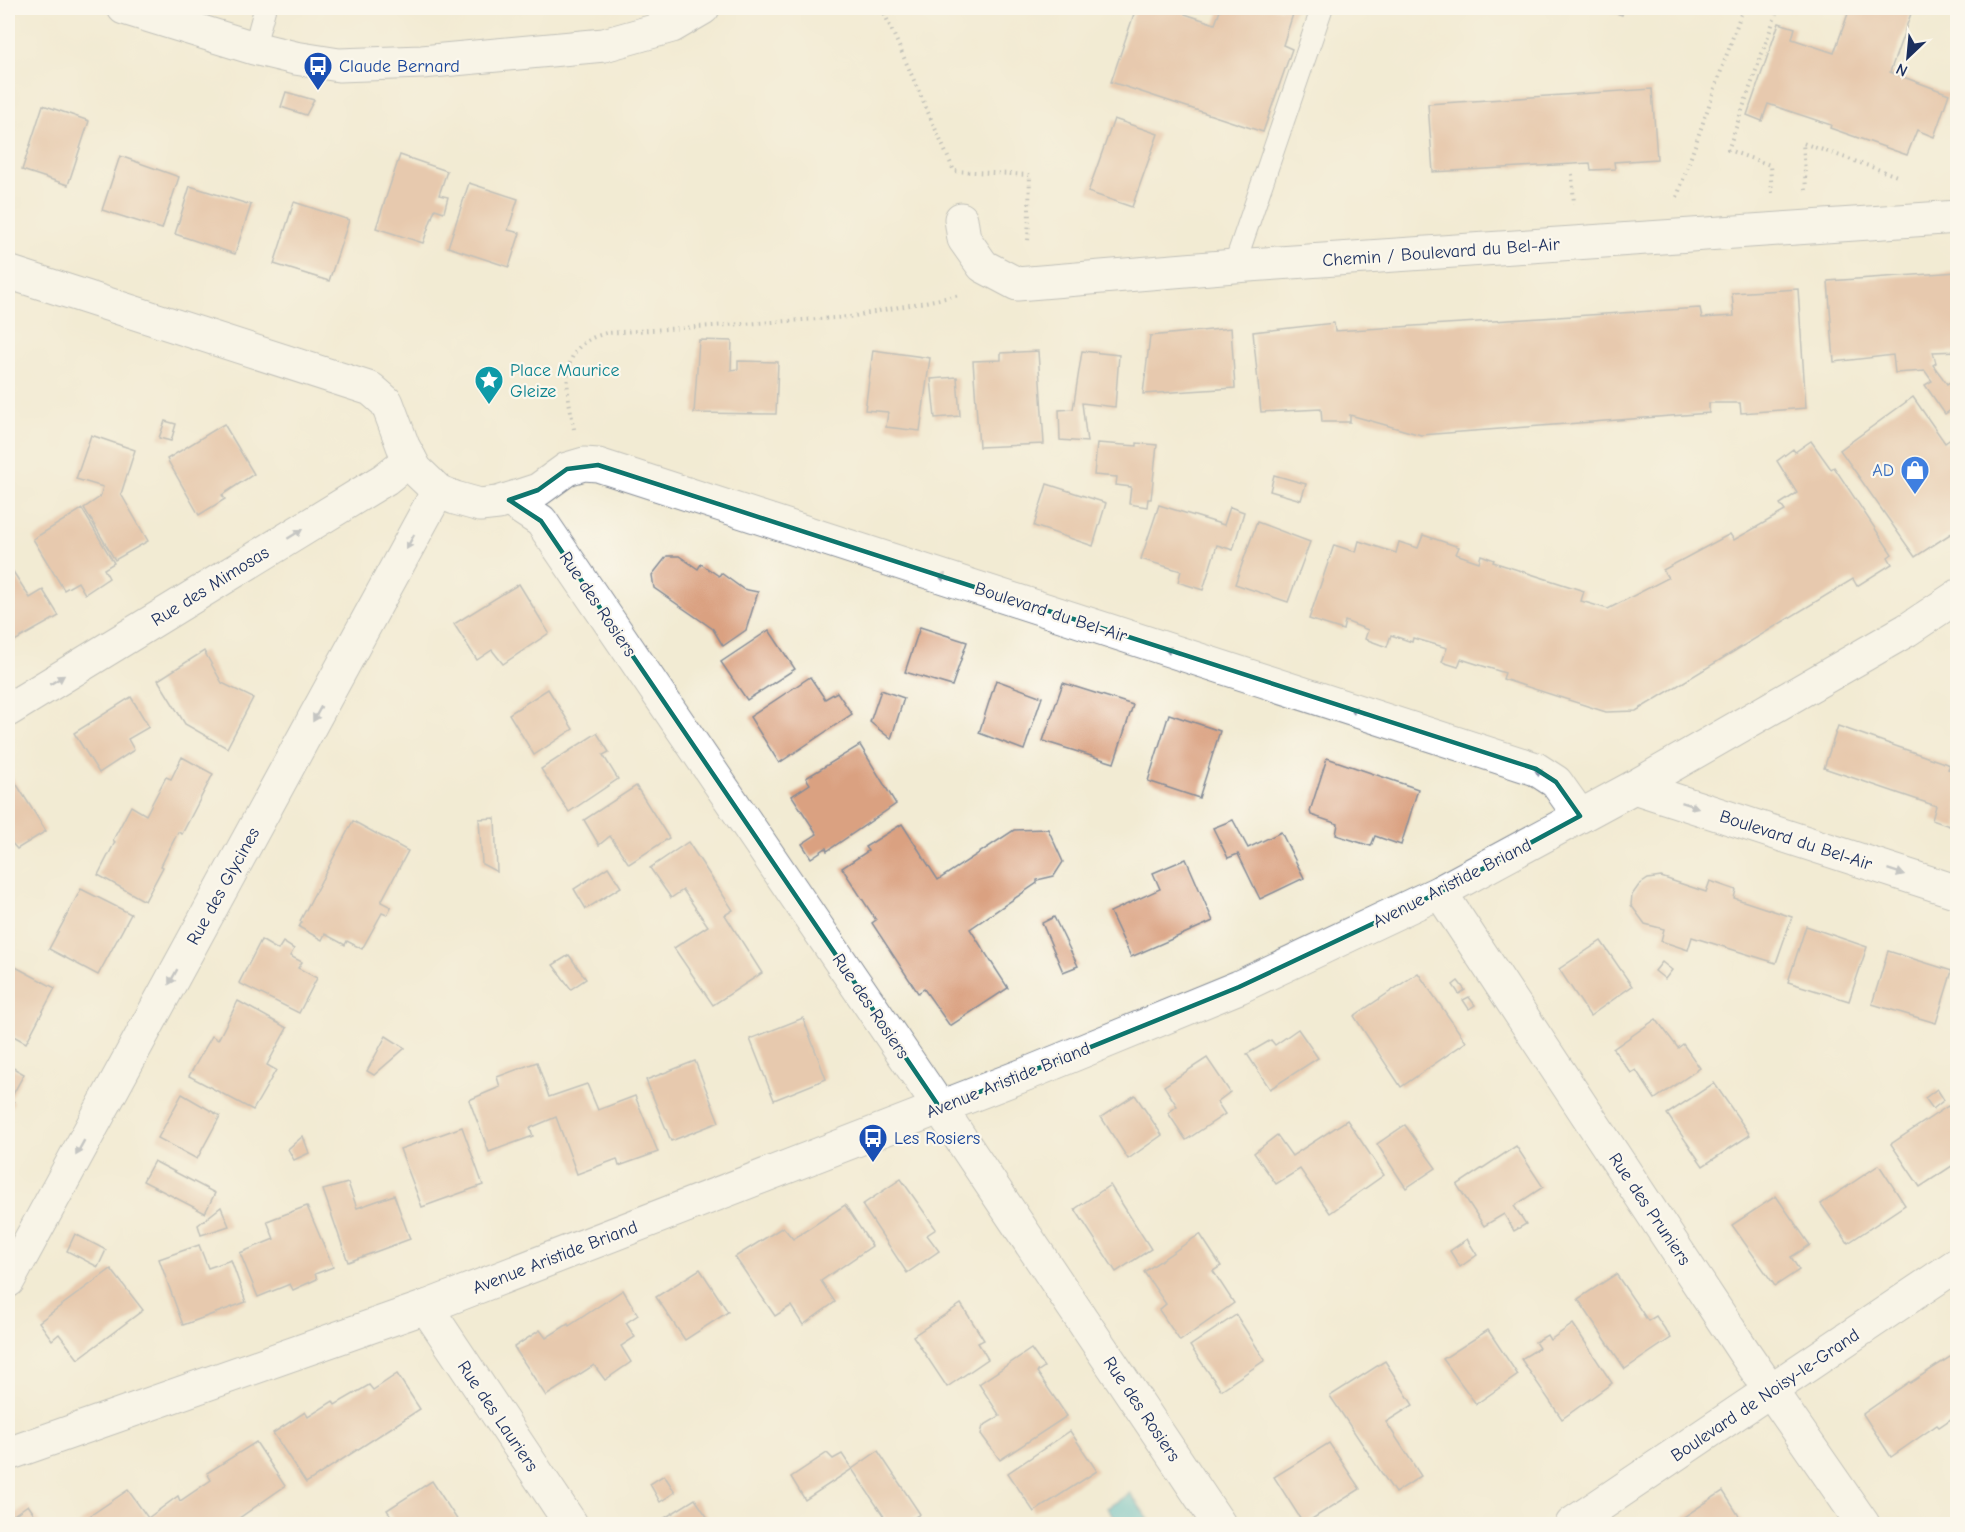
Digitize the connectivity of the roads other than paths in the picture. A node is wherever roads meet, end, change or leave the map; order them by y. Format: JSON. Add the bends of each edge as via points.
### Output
{"nodes":[{"id":1,"x":124,"y":8,"type":"edge"},
{"id":2,"x":266,"y":8,"type":"edge"},
{"id":3,"x":703,"y":8,"type":"edge"},
{"id":4,"x":1322,"y":8,"type":"edge"},
{"id":5,"x":166,"y":14,"type":"edge"},
{"id":6,"x":254,"y":48,"type":"junction"},
{"id":7,"x":1958,"y":216,"type":"edge"},
{"id":8,"x":961,"y":219,"type":"dead end"},
{"id":9,"x":1234,"y":266,"type":"junction"},
{"id":10,"x":8,"y":272,"type":"edge"},
{"id":11,"x":410,"y":459,"type":"junction"},
{"id":12,"x":438,"y":491,"type":"junction"},
{"id":13,"x":509,"y":500,"type":"junction"},
{"id":14,"x":1958,"y":596,"type":"edge"},
{"id":15,"x":8,"y":710,"type":"edge"},
{"id":16,"x":1635,"y":787,"type":"junction"},
{"id":17,"x":1580,"y":816,"type":"junction"},
{"id":18,"x":1440,"y":892,"type":"junction"},
{"id":19,"x":1958,"y":892,"type":"edge"},
{"id":20,"x":940,"y":1107,"type":"junction"},
{"id":21,"x":1958,"y":1264,"type":"edge"},
{"id":22,"x":8,"y":1281,"type":"edge"},
{"id":23,"x":426,"y":1307,"type":"junction"},
{"id":24,"x":1772,"y":1391,"type":"junction"},
{"id":25,"x":8,"y":1454,"type":"edge"},
{"id":26,"x":571,"y":1524,"type":"edge"},
{"id":27,"x":1219,"y":1524,"type":"edge"},
{"id":28,"x":1572,"y":1524,"type":"edge"},
{"id":29,"x":1863,"y":1524,"type":"edge"}],
"edges":[{"from":1,"to":5,"type":"street"},
{"from":2,"to":6,"type":"lane"},
{"from":3,"to":6,"type":"street","via":[[672,26],[604,45],[422,63],[339,65]]},
{"from":4,"to":9,"type":"lane"},
{"from":5,"to":6,"type":"street"},
{"from":7,"to":9,"type":"street","name":"Chemin / Boulevard du Bel-Air"},
{"from":8,"to":9,"type":"street","name":"Chemin / Boulevard du Bel-Air","via":[[964,239],[983,266],[1024,284]]},
{"from":10,"to":11,"type":"street","via":[[371,389],[387,403]]},
{"from":11,"to":12,"type":"street"},
{"from":15,"to":11,"type":"street","name":"Rue des Mimosas","one_way":true,"via":[[378,483]]},
{"from":12,"to":13,"type":"street","via":[[480,505]]},
{"from":12,"to":22,"type":"street","name":"Rue des Glycines","one_way":true},
{"from":17,"to":13,"type":"street","name":"Boulevard du Bel-Air","one_way":true,"via":[[1556,782],[1536,769],[598,465],[567,469],[538,490]]},
{"from":13,"to":20,"type":"street","name":"Rue des Rosiers","via":[[541,521]]},
{"from":14,"to":16,"type":"street","name":"Avenue Aristide Briand","via":[[1907,630]]},
{"from":16,"to":17,"type":"street","name":"Avenue Aristide Briand"},
{"from":16,"to":19,"type":"street","name":"Boulevard du Bel-Air","one_way":true},
{"from":17,"to":18,"type":"street","name":"Avenue Aristide Briand"},
{"from":18,"to":20,"type":"street","name":"Avenue Aristide Briand","via":[[1239,987]]},
{"from":18,"to":24,"type":"street","name":"Rue des Pruniers"},
{"from":20,"to":23,"type":"street","name":"Avenue Aristide Briand"},
{"from":20,"to":27,"type":"street","name":"Rue des Rosiers"},
{"from":21,"to":24,"type":"street","name":"Boulevard de Noisy-le-Grand"},
{"from":23,"to":25,"type":"street","name":"Avenue Aristide Briand"},
{"from":23,"to":26,"type":"street","name":"Rue des Lauriers"},
{"from":24,"to":28,"type":"street","name":"Boulevard de Noisy-le-Grand"},
{"from":24,"to":29,"type":"street","name":"Rue des Pruniers"}]}
